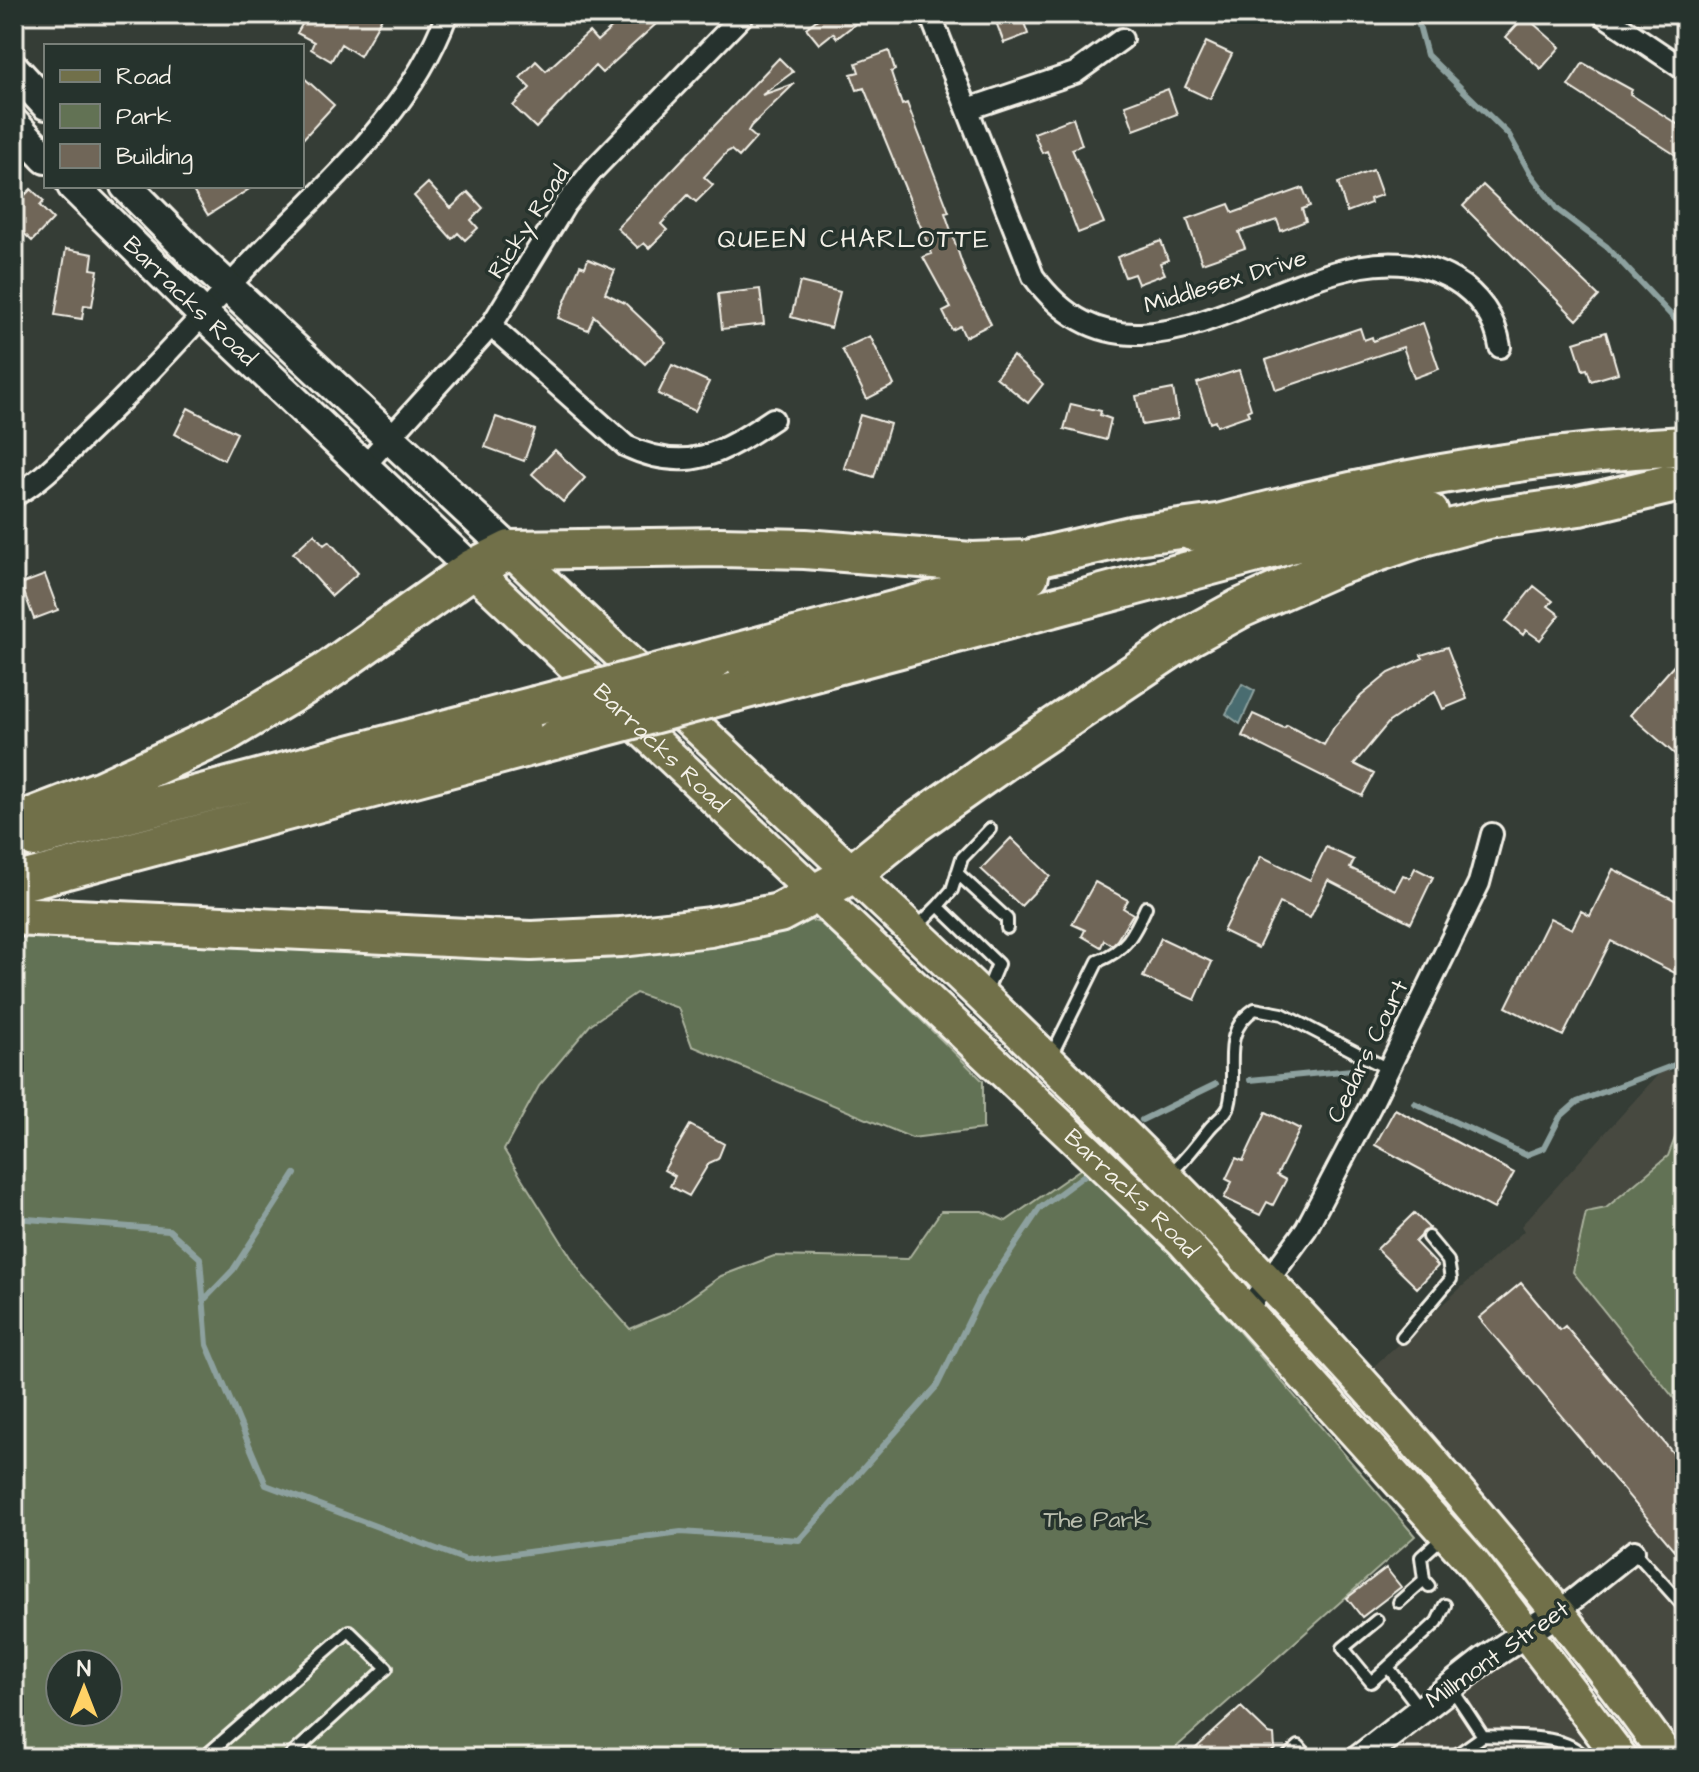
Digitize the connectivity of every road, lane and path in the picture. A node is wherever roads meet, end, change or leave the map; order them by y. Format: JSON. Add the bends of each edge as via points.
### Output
{"nodes":[{"id":1,"x":447,"y":14,"type":"edge"},
{"id":2,"x":744,"y":14,"type":"edge"},
{"id":3,"x":930,"y":14,"type":"edge"},
{"id":4,"x":1602,"y":14,"type":"edge"},
{"id":5,"x":1122,"y":39,"type":"dead end"},
{"id":6,"x":14,"y":69,"type":"edge"},
{"id":7,"x":1685,"y":70,"type":"edge"},
{"id":8,"x":44,"y":102,"type":"edge"},
{"id":9,"x":968,"y":109,"type":"junction"},
{"id":10,"x":14,"y":124,"type":"edge"},
{"id":11,"x":44,"y":156,"type":"edge"},
{"id":12,"x":75,"y":188,"type":"edge"},
{"id":13,"x":128,"y":188,"type":"edge"},
{"id":14,"x":229,"y":287,"type":"junction"},
{"id":15,"x":204,"y":315,"type":"junction"},
{"id":16,"x":491,"y":326,"type":"junction"},
{"id":17,"x":1500,"y":347,"type":"dead end"},
{"id":18,"x":773,"y":419,"type":"dead end"},
{"id":19,"x":390,"y":437,"type":"junction"},
{"id":20,"x":1685,"y":446,"type":"edge"},
{"id":21,"x":364,"y":466,"type":"junction"},
{"id":22,"x":1676,"y":485,"type":"edge"},
{"id":23,"x":14,"y":496,"type":"edge"},
{"id":24,"x":1217,"y":524,"type":"junction"},
{"id":25,"x":510,"y":550,"type":"junction"},
{"id":26,"x":472,"y":569,"type":"junction"},
{"id":27,"x":14,"y":824,"type":"edge"},
{"id":28,"x":990,"y":829,"type":"dead end"},
{"id":29,"x":1492,"y":834,"type":"dead end"},
{"id":30,"x":14,"y":844,"type":"edge"},
{"id":31,"x":957,"y":873,"type":"junction"},
{"id":32,"x":852,"y":874,"type":"junction"},
{"id":33,"x":14,"y":883,"type":"edge"},
{"id":34,"x":818,"y":894,"type":"junction"},
{"id":35,"x":938,"y":906,"type":"junction"},
{"id":36,"x":1146,"y":907,"type":"dead end"},
{"id":37,"x":14,"y":916,"type":"edge"},
{"id":38,"x":1007,"y":928,"type":"dead end"},
{"id":39,"x":913,"y":931,"type":"junction"},
{"id":40,"x":984,"y":998,"type":"junction"},
{"id":41,"x":1049,"y":1059,"type":"junction"},
{"id":42,"x":1388,"y":1069,"type":"junction"},
{"id":43,"x":1098,"y":1105,"type":"junction"},
{"id":44,"x":1072,"y":1135,"type":"junction"},
{"id":45,"x":1166,"y":1177,"type":"junction"},
{"id":46,"x":1428,"y":1237,"type":"dead end"},
{"id":47,"x":1268,"y":1282,"type":"junction"},
{"id":48,"x":1245,"y":1312,"type":"junction"},
{"id":49,"x":1402,"y":1337,"type":"dead end"},
{"id":50,"x":1446,"y":1533,"type":"junction"},
{"id":51,"x":1634,"y":1551,"type":"joint"},
{"id":52,"x":1399,"y":1602,"type":"dead end"},
{"id":53,"x":1445,"y":1605,"type":"dead end"},
{"id":54,"x":1685,"y":1608,"type":"edge"},
{"id":55,"x":1558,"y":1612,"type":"junction"},
{"id":56,"x":1373,"y":1627,"type":"dead end"},
{"id":57,"x":1527,"y":1632,"type":"junction"},
{"id":58,"x":1392,"y":1660,"type":"junction"},
{"id":59,"x":1450,"y":1686,"type":"junction"},
{"id":60,"x":1420,"y":1709,"type":"junction"},
{"id":61,"x":1483,"y":1736,"type":"junction"},
{"id":62,"x":203,"y":1758,"type":"edge"},
{"id":63,"x":288,"y":1758,"type":"edge"},
{"id":64,"x":1286,"y":1758,"type":"edge"},
{"id":65,"x":1309,"y":1758,"type":"edge"},
{"id":66,"x":1360,"y":1758,"type":"edge"},
{"id":67,"x":1452,"y":1758,"type":"edge"},
{"id":68,"x":1585,"y":1758,"type":"edge"},
{"id":69,"x":1621,"y":1758,"type":"edge"},
{"id":70,"x":1668,"y":1758,"type":"edge"}],
"edges":[{"from":1,"to":14,"type":"street","via":[[421,73],[387,121]]},
{"from":2,"to":16,"type":"street","name":"Ricky Road","via":[[592,171],[565,205]]},
{"from":3,"to":9,"type":"street","name":"Middlesex Drive"},
{"from":4,"to":7,"type":"street"},
{"from":5,"to":9,"type":"street","via":[[1075,73]]},
{"from":6,"to":8,"type":"main road"},
{"from":9,"to":17,"type":"street","name":"Middlesex Drive","via":[[1033,276],[1046,295],[1080,321],[1120,334],[1168,331],[1341,272],[1401,262],[1463,285],[1489,315]]},
{"from":10,"to":11,"type":"main road"},
{"from":12,"to":15,"type":"main road","name":"Barracks Road"},
{"from":13,"to":14,"type":"main road","name":"Barracks Road"},
{"from":14,"to":15,"type":"street"},
{"from":14,"to":19,"type":"main road","name":"Barracks Road"},
{"from":15,"to":21,"type":"main road","name":"Barracks Road"},
{"from":15,"to":23,"type":"street","via":[[41,479]]},
{"from":16,"to":18,"type":"street","via":[[626,446],[643,453],[669,459],[710,456]]},
{"from":16,"to":19,"type":"street","name":"Ricky Road"},
{"from":19,"to":21,"type":"street","name":"Ricky Road"},
{"from":19,"to":25,"type":"main road","name":"Barracks Road"},
{"from":20,"to":24,"type":"highway","via":[[1608,450],[1435,473]]},
{"from":21,"to":26,"type":"main road","name":"Barracks Road"},
{"from":22,"to":32,"type":"highway","via":[[1427,535],[1253,602],[1190,636],[1008,758]]},
{"from":22,"to":33,"type":"highway","bridge":true,"via":[[1522,497],[1370,524]]},
{"from":24,"to":25,"type":"highway","via":[[1135,535],[1027,560],[972,562],[720,547]]},
{"from":24,"to":30,"type":"highway","bridge":true},
{"from":25,"to":26,"type":"highway"},
{"from":25,"to":32,"type":"main road","name":"Barracks Road"},
{"from":26,"to":27,"type":"highway","via":[[325,673],[249,719],[175,758]]},
{"from":26,"to":34,"type":"main road","name":"Barracks Road"},
{"from":28,"to":31,"type":"lane","via":[[962,858]]},
{"from":29,"to":42,"type":"street","name":"Cedars Court","via":[[1479,883]]},
{"from":31,"to":35,"type":"lane","via":[[952,890]]},
{"from":31,"to":38,"type":"lane","via":[[980,900],[1007,919]]},
{"from":32,"to":34,"type":"highway"},
{"from":32,"to":39,"type":"main road","name":"Barracks Road"},
{"from":34,"to":37,"type":"highway","via":[[779,913],[710,927],[531,941]]},
{"from":34,"to":44,"type":"main road","name":"Barracks Road"},
{"from":35,"to":39,"type":"lane"},
{"from":35,"to":40,"type":"lane","via":[[1000,959]]},
{"from":36,"to":41,"type":"lane","via":[[1119,953],[1098,961]]},
{"from":39,"to":40,"type":"main road","name":"Barracks Road"},
{"from":40,"to":41,"type":"main road","name":"Barracks Road"},
{"from":41,"to":43,"type":"main road","name":"Barracks Road"},
{"from":42,"to":45,"type":"lane","via":[[1267,1009],[1255,1009],[1235,1032],[1228,1110]]},
{"from":42,"to":47,"type":"street","name":"Cedars Court","via":[[1306,1229]]},
{"from":43,"to":44,"type":"street"},
{"from":43,"to":45,"type":"main road","name":"Barracks Road"},
{"from":44,"to":48,"type":"main road","name":"Barracks Road","via":[[1182,1240]]},
{"from":45,"to":47,"type":"main road","name":"Barracks Road"},
{"from":46,"to":49,"type":"lane","via":[[1448,1261],[1451,1279]]},
{"from":47,"to":48,"type":"street"},
{"from":47,"to":55,"type":"main road","name":"Barracks Road","via":[[1432,1458]]},
{"from":48,"to":50,"type":"main road","name":"Barracks Road"},
{"from":50,"to":52,"type":"lane","via":[[1421,1557],[1426,1583]]},
{"from":50,"to":57,"type":"main road","name":"Barracks Road"},
{"from":51,"to":54,"type":"lane"},
{"from":51,"to":55,"type":"street","name":"Millmont Street"},
{"from":53,"to":58,"type":"lane"},
{"from":55,"to":57,"type":"street","name":"Millmont Street"},
{"from":55,"to":70,"type":"main road","name":"Barracks Road"},
{"from":56,"to":58,"type":"lane","via":[[1343,1648],[1371,1682]]},
{"from":57,"to":59,"type":"street","name":"Millmont Street"},
{"from":57,"to":69,"type":"main road","name":"Barracks Road"},
{"from":58,"to":60,"type":"lane"},
{"from":59,"to":60,"type":"street","name":"Millmont Street"},
{"from":59,"to":61,"type":"lane"},
{"from":60,"to":66,"type":"street","name":"Millmont Street"},
{"from":61,"to":67,"type":"lane"},
{"from":61,"to":68,"type":"lane","via":[[1561,1742]]},
{"from":62,"to":63,"type":"lane","via":[[349,1631],[387,1668]]},
{"from":64,"to":65,"type":"lane","via":[[1299,1746]]}]}
